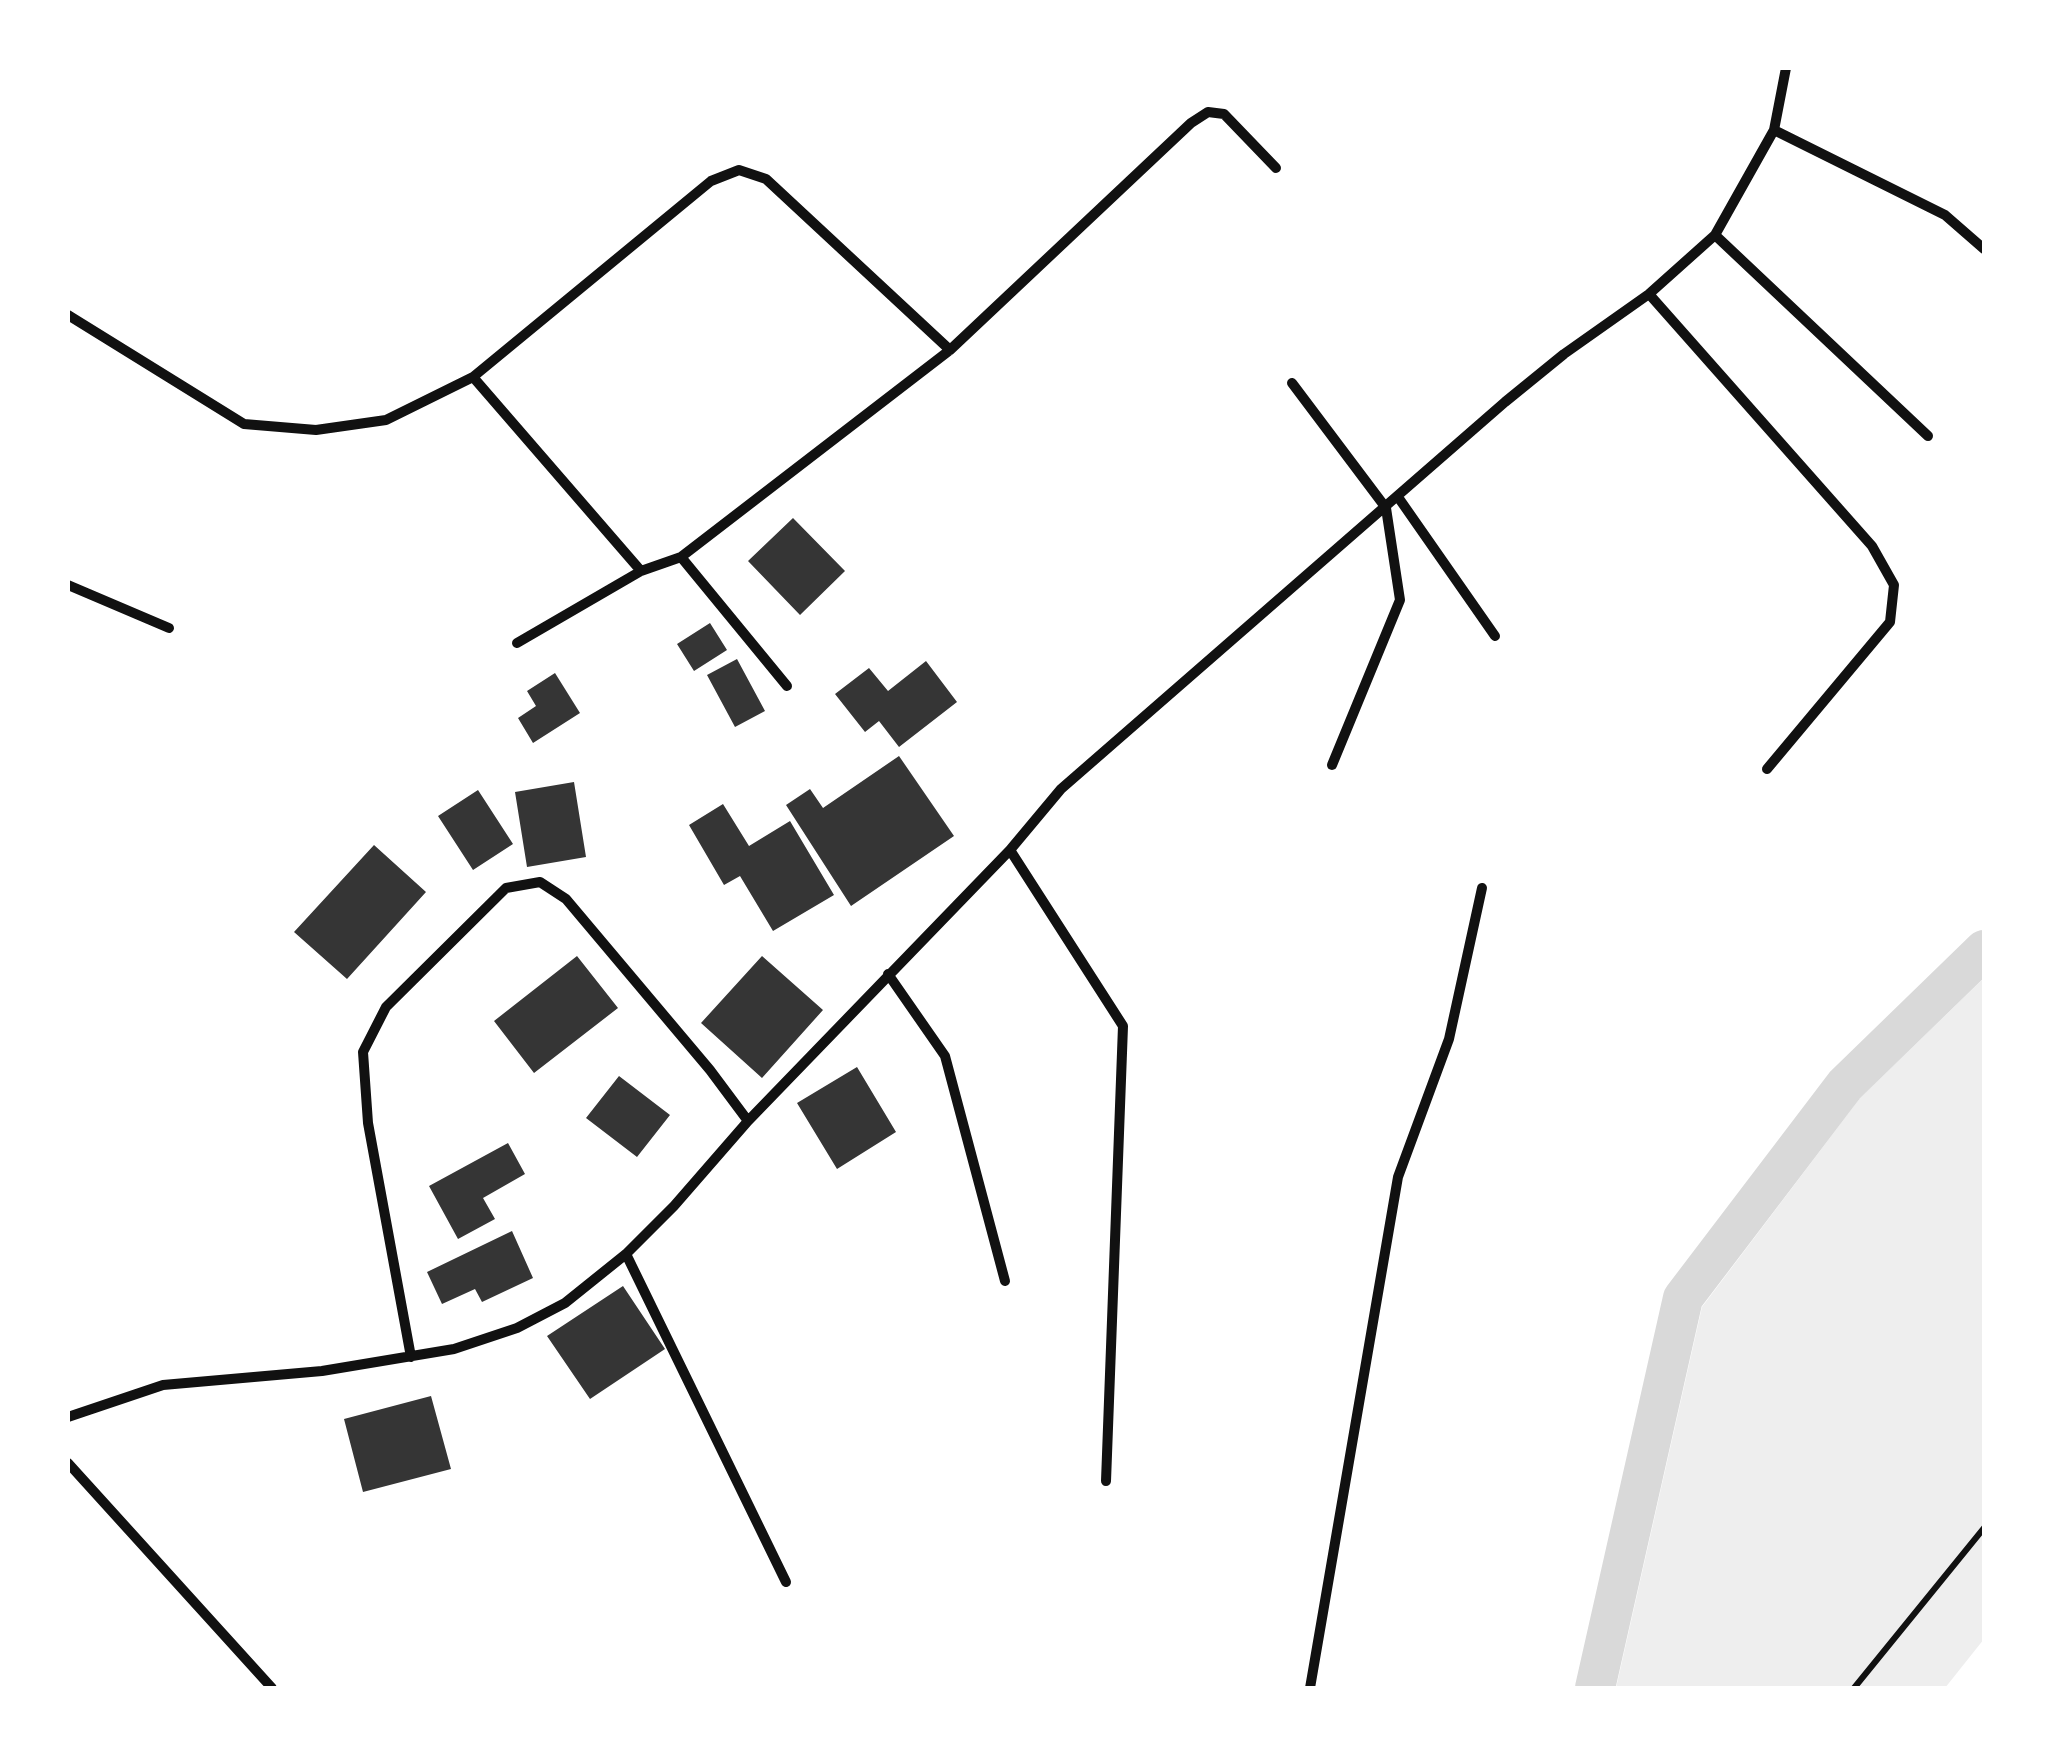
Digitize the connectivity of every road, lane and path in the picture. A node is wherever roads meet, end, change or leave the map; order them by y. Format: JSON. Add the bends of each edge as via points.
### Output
{"nodes":[{"id":1,"x":1786,"y":68,"type":"edge"},
{"id":2,"x":1774,"y":130,"type":"junction"},
{"id":3,"x":1276,"y":168,"type":"dead end"},
{"id":4,"x":1715,"y":235,"type":"junction"},
{"id":5,"x":1984,"y":249,"type":"edge"},
{"id":6,"x":1649,"y":294,"type":"junction"},
{"id":7,"x":68,"y":315,"type":"edge"},
{"id":8,"x":950,"y":350,"type":"junction"},
{"id":9,"x":473,"y":377,"type":"junction"},
{"id":10,"x":1292,"y":384,"type":"dead end"},
{"id":11,"x":1928,"y":436,"type":"dead end"},
{"id":12,"x":1398,"y":497,"type":"junction"},
{"id":13,"x":1386,"y":508,"type":"junction"},
{"id":14,"x":680,"y":557,"type":"junction"},
{"id":15,"x":641,"y":571,"type":"junction"},
{"id":16,"x":68,"y":585,"type":"edge"},
{"id":17,"x":170,"y":628,"type":"dead end"},
{"id":18,"x":1495,"y":636,"type":"dead end"},
{"id":19,"x":517,"y":643,"type":"dead end"},
{"id":20,"x":787,"y":686,"type":"dead end"},
{"id":21,"x":1332,"y":764,"type":"dead end"},
{"id":22,"x":1767,"y":769,"type":"dead end"},
{"id":23,"x":1010,"y":850,"type":"junction"},
{"id":24,"x":1482,"y":888,"type":"dead end"},
{"id":25,"x":888,"y":974,"type":"junction"},
{"id":26,"x":748,"y":1120,"type":"junction"},
{"id":27,"x":626,"y":1254,"type":"junction"},
{"id":28,"x":1006,"y":1281,"type":"dead end"},
{"id":29,"x":411,"y":1358,"type":"junction"},
{"id":30,"x":68,"y":1417,"type":"edge"},
{"id":31,"x":68,"y":1463,"type":"edge"},
{"id":32,"x":1106,"y":1481,"type":"dead end"},
{"id":33,"x":1984,"y":1528,"type":"edge"},
{"id":34,"x":786,"y":1582,"type":"dead end"},
{"id":35,"x":272,"y":1688,"type":"edge"},
{"id":36,"x":1310,"y":1688,"type":"edge"},
{"id":37,"x":1854,"y":1688,"type":"edge"}],
"edges":[{"from":1,"to":2,"type":"street"},
{"from":2,"to":4,"type":"street"},
{"from":2,"to":5,"type":"street","via":[[1945,214]]},
{"from":3,"to":8,"type":"street","via":[[1224,114],[1208,112]]},
{"from":4,"to":6,"type":"street"},
{"from":4,"to":11,"type":"street"},
{"from":6,"to":12,"type":"street","via":[[1564,354]]},
{"from":6,"to":22,"type":"street","via":[[1872,546],[1894,586],[1890,622]]},
{"from":7,"to":9,"type":"street","via":[[244,424],[316,430],[386,420]]},
{"from":8,"to":9,"type":"street","via":[[766,179],[739,170],[711,181]]},
{"from":8,"to":14,"type":"street"},
{"from":9,"to":15,"type":"street"},
{"from":10,"to":13,"type":"street"},
{"from":12,"to":13,"type":"street"},
{"from":12,"to":18,"type":"street"},
{"from":13,"to":21,"type":"street","via":[[1400,600]]},
{"from":13,"to":23,"type":"street","via":[[1061,790]]},
{"from":14,"to":15,"type":"street"},
{"from":14,"to":20,"type":"street"},
{"from":15,"to":19,"type":"street"},
{"from":16,"to":17,"type":"street"},
{"from":23,"to":25,"type":"street"},
{"from":23,"to":32,"type":"street","via":[[1122,1026]]},
{"from":24,"to":36,"type":"street","via":[[1449,1039],[1398,1177]]},
{"from":25,"to":26,"type":"street"},
{"from":25,"to":28,"type":"street","via":[[945,1056]]},
{"from":26,"to":27,"type":"street"},
{"from":26,"to":29,"type":"street","via":[[566,899],[540,882],[506,888],[386,1007],[363,1052],[368,1123]]},
{"from":27,"to":29,"type":"street","via":[[565,1303],[517,1328]]},
{"from":27,"to":34,"type":"street"},
{"from":29,"to":30,"type":"street","via":[[163,1385]]},
{"from":31,"to":35,"type":"street"},
{"from":33,"to":37,"type":"path"}]}
